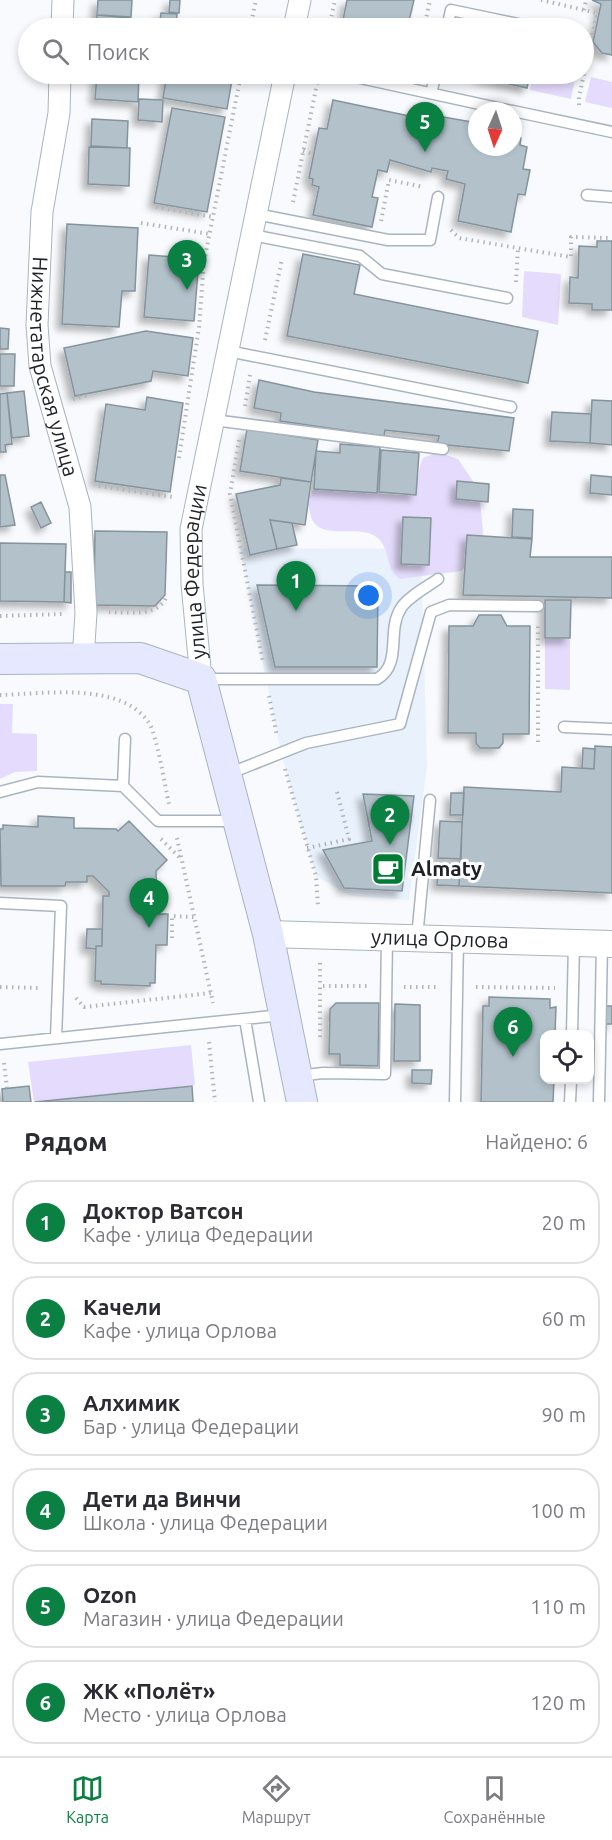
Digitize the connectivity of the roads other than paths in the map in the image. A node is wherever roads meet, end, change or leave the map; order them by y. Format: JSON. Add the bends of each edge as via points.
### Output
{"nodes":[{"id":1,"x":63,"y":0,"type":"edge"},
{"id":2,"x":300,"y":0,"type":"edge"},
{"id":3,"x":62,"y":18,"type":"edge"},
{"id":4,"x":296,"y":18,"type":"edge"},
{"id":5,"x":449,"y":18,"type":"edge"},
{"id":6,"x":489,"y":18,"type":"edge"},
{"id":7,"x":60,"y":84,"type":"edge"},
{"id":8,"x":283,"y":84,"type":"edge"},
{"id":9,"x":389,"y":84,"type":"edge"},
{"id":10,"x":433,"y":84,"type":"edge"},
{"id":11,"x":431,"y":93,"type":"junction"},
{"id":12,"x":472,"y":102,"type":"edge"},
{"id":13,"x":522,"y":113,"type":"edge"},
{"id":14,"x":612,"y":132,"type":"edge"},
{"id":15,"x":587,"y":195,"type":"dead end"},
{"id":16,"x":438,"y":197,"type":"dead end"},
{"id":17,"x":612,"y":197,"type":"edge"},
{"id":18,"x":254,"y":224,"type":"junction"},
{"id":19,"x":507,"y":298,"type":"dead end"},
{"id":20,"x":228,"y":351,"type":"junction"},
{"id":21,"x":511,"y":407,"type":"dead end"},
{"id":22,"x":213,"y":420,"type":"junction"},
{"id":23,"x":443,"y":449,"type":"dead end"},
{"id":24,"x":438,"y":579,"type":"dead end"},
{"id":25,"x":538,"y":606,"type":"road end"},
{"id":26,"x":0,"y":659,"type":"edge"},
{"id":27,"x":82,"y":659,"type":"junction"},
{"id":28,"x":201,"y":679,"type":"junction"},
{"id":29,"x":564,"y":727,"type":"dead end"},
{"id":30,"x":612,"y":729,"type":"edge"},
{"id":31,"x":125,"y":739,"type":"dead end"},
{"id":32,"x":226,"y":774,"type":"junction"},
{"id":33,"x":123,"y":786,"type":"junction"},
{"id":34,"x":0,"y":792,"type":"edge"},
{"id":35,"x":430,"y":800,"type":"dead end"},
{"id":36,"x":239,"y":820,"type":"junction"},
{"id":37,"x":0,"y":903,"type":"edge"},
{"id":38,"x":268,"y":934,"type":"junction"},
{"id":39,"x":387,"y":937,"type":"junction"},
{"id":40,"x":417,"y":938,"type":"junction"},
{"id":41,"x":458,"y":939,"type":"junction"},
{"id":42,"x":574,"y":943,"type":"junction"},
{"id":43,"x":607,"y":944,"type":"edge"},
{"id":44,"x":285,"y":1015,"type":"junction"},
{"id":45,"x":245,"y":1019,"type":"junction"},
{"id":46,"x":572,"y":1030,"type":"edge"},
{"id":47,"x":56,"y":1038,"type":"junction"},
{"id":48,"x":0,"y":1044,"type":"edge"},
{"id":49,"x":307,"y":1084,"type":"edge"},
{"id":50,"x":571,"y":1084,"type":"edge"},
{"id":51,"x":259,"y":1102,"type":"edge"},
{"id":52,"x":454,"y":1102,"type":"edge"},
{"id":53,"x":570,"y":1102,"type":"edge"},
{"id":54,"x":599,"y":1102,"type":"edge"}],
"edges":[{"from":1,"to":3,"type":"street"},
{"from":2,"to":4,"type":"street"},
{"from":5,"to":6,"type":"lane","via":[[451,10]]},
{"from":7,"to":27,"type":"street","name":"Нижнетатарская улица","via":[[59,113],[42,212],[37,325],[40,366],[80,507]]},
{"from":8,"to":18,"type":"street","name":"улица Федерации"},
{"from":9,"to":11,"type":"lane"},
{"from":10,"to":11,"type":"lane"},
{"from":11,"to":12,"type":"lane"},
{"from":13,"to":14,"type":"lane"},
{"from":15,"to":17,"type":"lane"},
{"from":16,"to":18,"type":"lane","via":[[430,240],[388,240],[289,221]]},
{"from":18,"to":19,"type":"lane","via":[[286,242],[360,256],[382,274]]},
{"from":18,"to":20,"type":"street","name":"улица Федерации"},
{"from":20,"to":21,"type":"lane"},
{"from":20,"to":22,"type":"street","name":"улица Федерации"},
{"from":22,"to":23,"type":"lane"},
{"from":22,"to":28,"type":"street","name":"улица Федерации","via":[[191,529]]},
{"from":24,"to":28,"type":"lane","via":[[402,606],[393,623],[392,662],[388,673],[377,680]]},
{"from":25,"to":32,"type":"lane","via":[[449,604],[431,612],[400,724],[306,743]]},
{"from":26,"to":27,"type":"main road"},
{"from":27,"to":28,"type":"main road","via":[[140,658]]},
{"from":28,"to":32,"type":"main road","name":"улица Федерации"},
{"from":29,"to":30,"type":"lane"},
{"from":31,"to":33,"type":"lane"},
{"from":32,"to":36,"type":"main road","name":"улица Федерации"},
{"from":33,"to":34,"type":"lane","via":[[38,782]]},
{"from":33,"to":36,"type":"lane","via":[[158,821]]},
{"from":35,"to":40,"type":"lane"},
{"from":36,"to":38,"type":"main road","name":"улица Федерации"},
{"from":37,"to":47,"type":"lane","via":[[61,906]]},
{"from":38,"to":39,"type":"street","name":"улица Орлова"},
{"from":38,"to":44,"type":"main road","name":"улица Федерации"},
{"from":39,"to":40,"type":"street","name":"улица Орлова"},
{"from":39,"to":49,"type":"lane","via":[[385,1074]]},
{"from":40,"to":41,"type":"street","name":"улица Орлова"},
{"from":41,"to":42,"type":"street","name":"улица Орлова"},
{"from":41,"to":52,"type":"lane"},
{"from":42,"to":43,"type":"street","name":"улица Орлова"},
{"from":42,"to":46,"type":"lane"},
{"from":43,"to":54,"type":"lane"},
{"from":44,"to":45,"type":"lane"},
{"from":44,"to":49,"type":"main road","name":"улица Федерации"},
{"from":45,"to":47,"type":"lane"},
{"from":45,"to":51,"type":"lane"},
{"from":47,"to":48,"type":"lane"},
{"from":50,"to":53,"type":"lane"}]}
